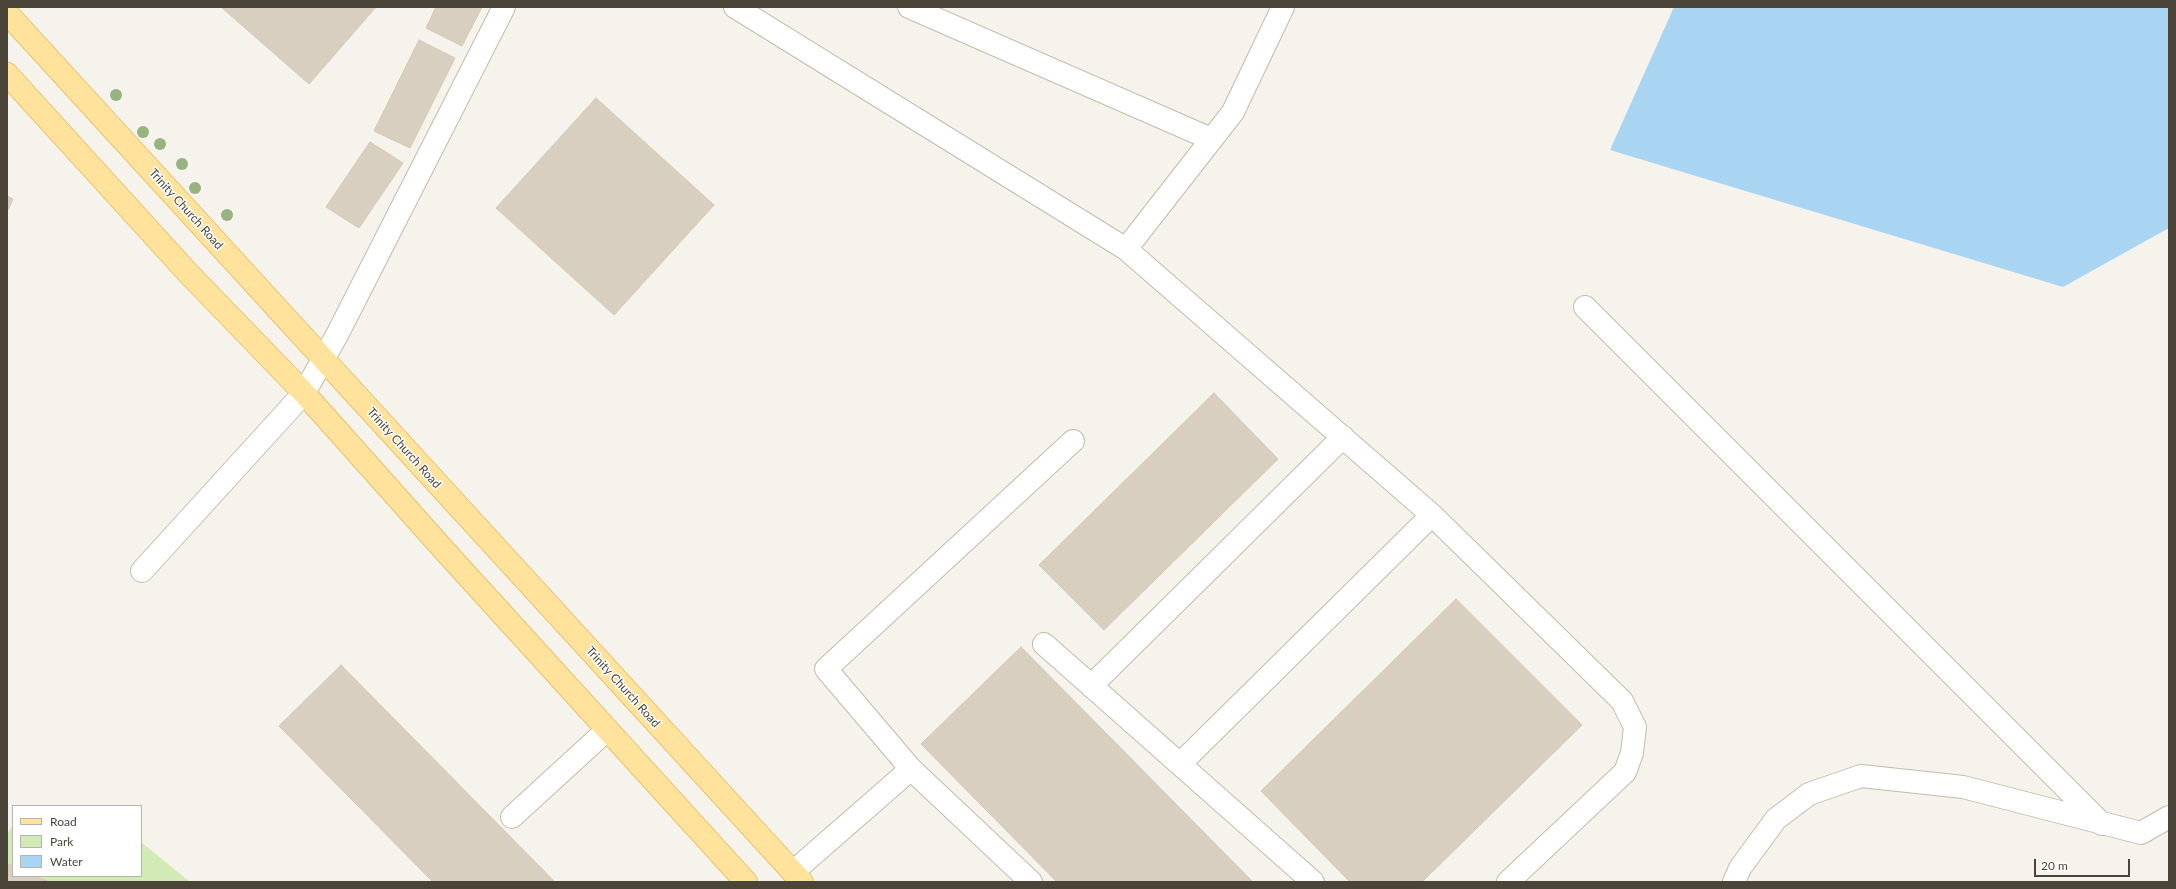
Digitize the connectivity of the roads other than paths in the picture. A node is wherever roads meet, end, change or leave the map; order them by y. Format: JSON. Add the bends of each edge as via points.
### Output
{"nodes":[{"id":1,"x":504,"y":7,"type":"edge"},
{"id":2,"x":735,"y":7,"type":"edge"},
{"id":3,"x":909,"y":7,"type":"edge"},
{"id":4,"x":1283,"y":7,"type":"edge"},
{"id":5,"x":7,"y":13,"type":"edge"},
{"id":6,"x":7,"y":74,"type":"edge"},
{"id":7,"x":1211,"y":140,"type":"junction"},
{"id":8,"x":1126,"y":249,"type":"junction"},
{"id":9,"x":1585,"y":307,"type":"dead end"},
{"id":10,"x":324,"y":359,"type":"junction"},
{"id":11,"x":304,"y":393,"type":"junction"},
{"id":12,"x":1343,"y":438,"type":"junction"},
{"id":13,"x":1073,"y":441,"type":"dead end"},
{"id":14,"x":1432,"y":515,"type":"junction"},
{"id":15,"x":142,"y":571,"type":"dead end"},
{"id":16,"x":1044,"y":644,"type":"dead end"},
{"id":17,"x":1091,"y":686,"type":"junction"},
{"id":18,"x":608,"y":730,"type":"junction"},
{"id":19,"x":1180,"y":764,"type":"junction"},
{"id":20,"x":911,"y":769,"type":"junction"},
{"id":21,"x":512,"y":817,"type":"dead end"},
{"id":22,"x":2169,"y":817,"type":"edge"},
{"id":23,"x":2102,"y":824,"type":"junction"},
{"id":24,"x":797,"y":877,"type":"edge"},
{"id":25,"x":746,"y":882,"type":"edge"},
{"id":26,"x":1032,"y":882,"type":"edge"},
{"id":27,"x":1313,"y":882,"type":"edge"},
{"id":28,"x":1508,"y":882,"type":"edge"},
{"id":29,"x":1734,"y":882,"type":"edge"}],
"edges":[{"from":1,"to":10,"type":"lane"},
{"from":2,"to":8,"type":"lane"},
{"from":3,"to":7,"type":"lane"},
{"from":4,"to":7,"type":"lane","via":[[1233,112]]},
{"from":5,"to":10,"type":"main road","name":"Trinity Church Road"},
{"from":6,"to":11,"type":"main road","via":[[188,273]]},
{"from":7,"to":8,"type":"lane"},
{"from":8,"to":12,"type":"lane"},
{"from":9,"to":23,"type":"lane"},
{"from":10,"to":11,"type":"lane"},
{"from":10,"to":24,"type":"main road","name":"Trinity Church Road"},
{"from":11,"to":15,"type":"lane"},
{"from":11,"to":18,"type":"main road"},
{"from":12,"to":14,"type":"lane"},
{"from":12,"to":17,"type":"lane"},
{"from":13,"to":20,"type":"lane","via":[[826,669]]},
{"from":14,"to":19,"type":"lane"},
{"from":14,"to":28,"type":"lane","via":[[1622,701],[1635,727],[1632,753],[1625,772]]},
{"from":16,"to":17,"type":"lane"},
{"from":17,"to":19,"type":"lane"},
{"from":18,"to":21,"type":"lane"},
{"from":18,"to":25,"type":"main road"},
{"from":19,"to":27,"type":"lane"},
{"from":20,"to":24,"type":"lane"},
{"from":20,"to":26,"type":"lane"},
{"from":22,"to":23,"type":"lane","via":[[2141,833]]},
{"from":23,"to":29,"type":"lane","via":[[1963,787],[1862,776],[1809,794],[1776,819],[1740,868]]}]}
